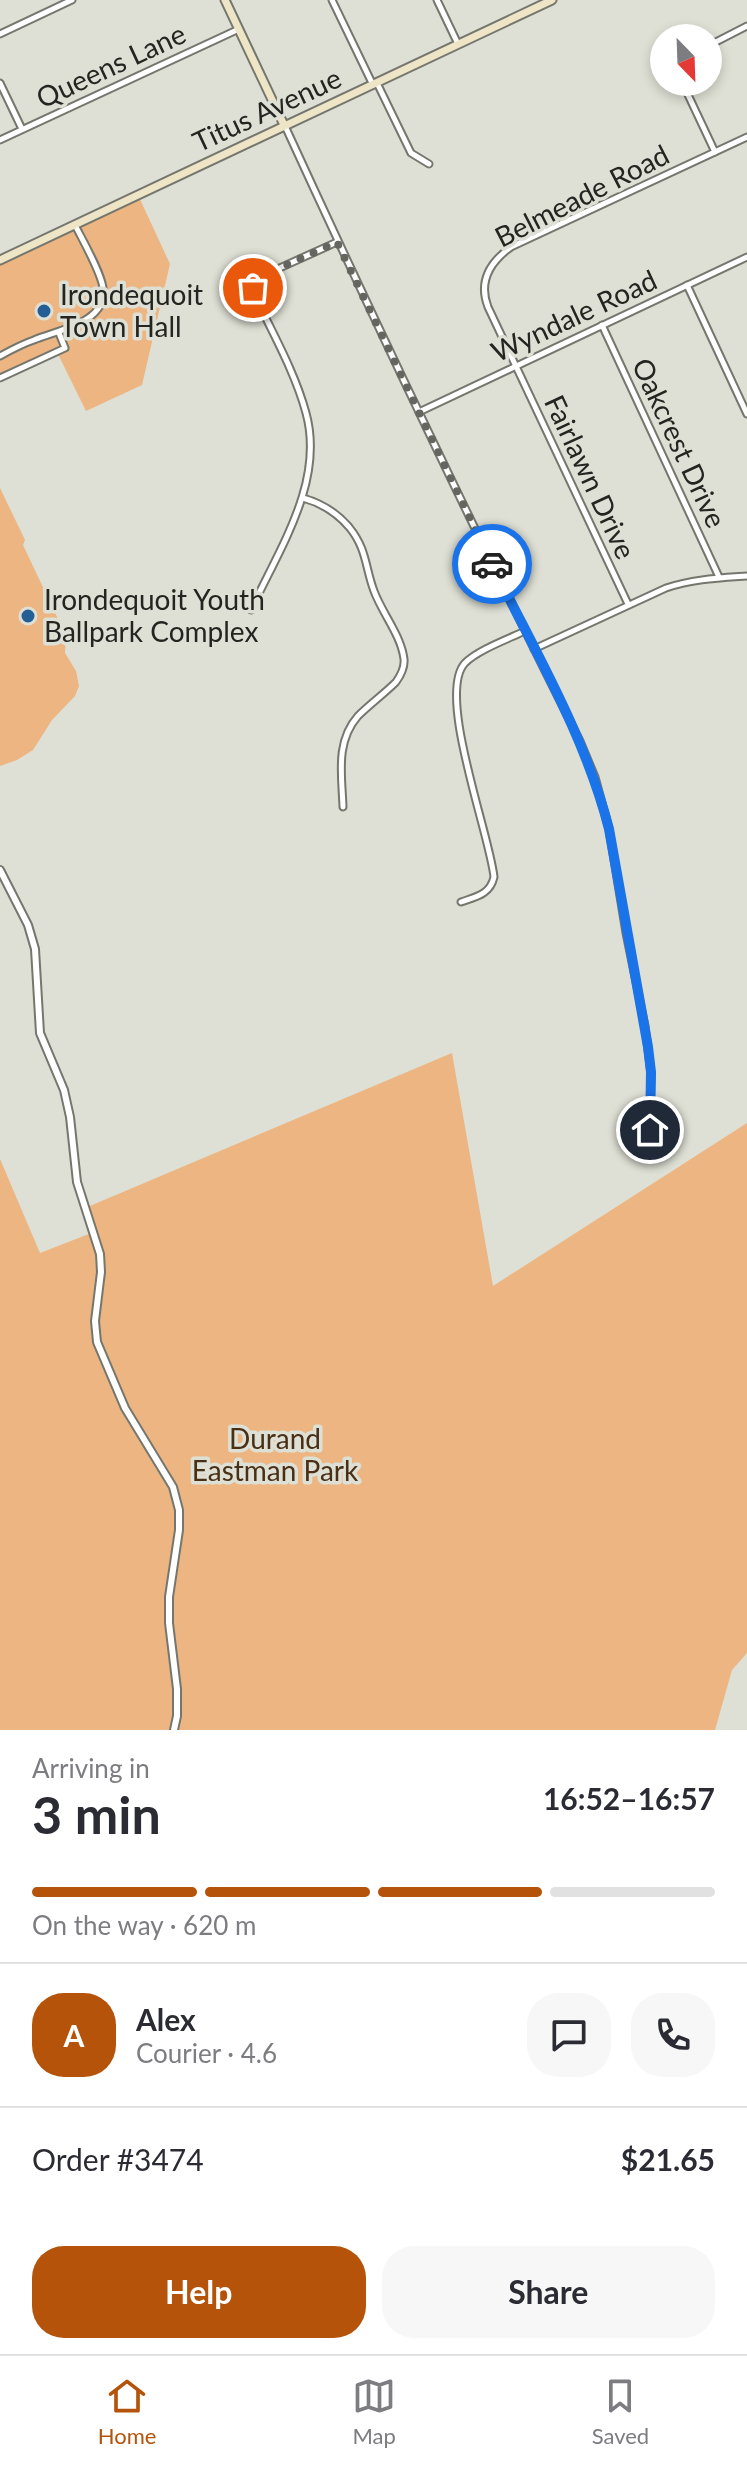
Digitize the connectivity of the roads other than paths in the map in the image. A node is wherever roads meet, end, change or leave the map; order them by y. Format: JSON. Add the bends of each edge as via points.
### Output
{"nodes":[{"id":1,"x":72,"y":0,"type":"edge"},
{"id":2,"x":225,"y":0,"type":"edge"},
{"id":3,"x":332,"y":0,"type":"edge"},
{"id":4,"x":437,"y":0,"type":"edge"},
{"id":5,"x":552,"y":0,"type":"edge"},
{"id":6,"x":747,"y":26,"type":"edge"},
{"id":7,"x":239,"y":29,"type":"junction"},
{"id":8,"x":0,"y":34,"type":"edge"},
{"id":9,"x":722,"y":39,"type":"edge"},
{"id":10,"x":458,"y":44,"type":"junction"},
{"id":11,"x":0,"y":83,"type":"edge"},
{"id":12,"x":375,"y":84,"type":"junction"},
{"id":13,"x":689,"y":96,"type":"edge"},
{"id":14,"x":284,"y":125,"type":"junction"},
{"id":15,"x":22,"y":129,"type":"junction"},
{"id":16,"x":747,"y":137,"type":"edge"},
{"id":17,"x":0,"y":140,"type":"edge"},
{"id":18,"x":715,"y":152,"type":"junction"},
{"id":19,"x":429,"y":164,"type":"dead end"},
{"id":20,"x":75,"y":225,"type":"junction"},
{"id":21,"x":337,"y":242,"type":"junction"},
{"id":22,"x":747,"y":257,"type":"edge"},
{"id":23,"x":0,"y":260,"type":"edge"},
{"id":24,"x":687,"y":285,"type":"junction"},
{"id":25,"x":602,"y":325,"type":"junction"},
{"id":26,"x":59,"y":333,"type":"junction"},
{"id":27,"x":0,"y":356,"type":"edge"},
{"id":28,"x":516,"y":366,"type":"junction"},
{"id":29,"x":0,"y":378,"type":"edge"},
{"id":30,"x":747,"y":392,"type":"edge"},
{"id":31,"x":739,"y":396,"type":"junction"},
{"id":32,"x":418,"y":412,"type":"junction"},
{"id":33,"x":747,"y":414,"type":"edge"},
{"id":34,"x":303,"y":498,"type":"junction"},
{"id":35,"x":747,"y":576,"type":"edge"},
{"id":36,"x":719,"y":577,"type":"junction"},
{"id":37,"x":628,"y":604,"type":"junction"},
{"id":38,"x":251,"y":610,"type":"dead end"},
{"id":39,"x":525,"y":631,"type":"junction"},
{"id":40,"x":534,"y":649,"type":"junction"},
{"id":41,"x":343,"y":807,"type":"dead end"},
{"id":42,"x":0,"y":870,"type":"edge"},
{"id":43,"x":461,"y":902,"type":"dead end"},
{"id":44,"x":649,"y":1151,"type":"dead end"},
{"id":45,"x":174,"y":1730,"type":"edge"}],
"edges":[{"from":1,"to":8,"type":"street"},
{"from":2,"to":7,"type":"main road"},
{"from":3,"to":12,"type":"street"},
{"from":4,"to":10,"type":"street"},
{"from":5,"to":10,"type":"main road","name":"Titus Avenue"},
{"from":6,"to":9,"type":"street"},
{"from":7,"to":14,"type":"main road"},
{"from":7,"to":15,"type":"street","name":"Queens Lane"},
{"from":10,"to":12,"type":"main road","name":"Titus Avenue"},
{"from":11,"to":15,"type":"street"},
{"from":12,"to":14,"type":"main road","name":"Titus Avenue"},
{"from":12,"to":19,"type":"street","via":[[411,153]]},
{"from":13,"to":18,"type":"street"},
{"from":14,"to":20,"type":"main road","name":"Titus Avenue"},
{"from":14,"to":21,"type":"street"},
{"from":15,"to":17,"type":"street","name":"Queens Lane"},
{"from":16,"to":18,"type":"street","name":"Belmeade Road"},
{"from":18,"to":28,"type":"street","name":"Belmeade Road","via":[[498,257],[488,271],[484,294]]},
{"from":20,"to":23,"type":"main road","name":"Titus Avenue"},
{"from":20,"to":26,"type":"street","via":[[103,287],[101,302],[92,316]]},
{"from":21,"to":32,"type":"street"},
{"from":21,"to":34,"type":"street","via":[[262,276],[253,288],[307,414],[311,460]]},
{"from":22,"to":24,"type":"street","name":"Wyndale Road"},
{"from":24,"to":25,"type":"street","name":"Wyndale Road"},
{"from":24,"to":31,"type":"street"},
{"from":25,"to":28,"type":"street","name":"Wyndale Road"},
{"from":25,"to":36,"type":"street","name":"Oakcrest Drive"},
{"from":26,"to":27,"type":"street"},
{"from":26,"to":29,"type":"street","via":[[65,348]]},
{"from":28,"to":32,"type":"street","name":"Wyndale Road"},
{"from":28,"to":37,"type":"street","name":"Fairlawn Drive"},
{"from":30,"to":31,"type":"street"},
{"from":31,"to":33,"type":"street"},
{"from":32,"to":39,"type":"street"},
{"from":34,"to":38,"type":"street"},
{"from":34,"to":41,"type":"street","via":[[335,513],[361,544],[373,589],[404,662],[401,676],[359,716],[345,739]]},
{"from":35,"to":36,"type":"street"},
{"from":36,"to":37,"type":"street","via":[[675,585]]},
{"from":37,"to":40,"type":"street"},
{"from":39,"to":40,"type":"street"},
{"from":39,"to":43,"type":"street","via":[[467,660],[458,676],[461,740],[494,877],[486,892]]},
{"from":40,"to":44,"type":"street","via":[[584,750],[609,829],[651,1062]]},
{"from":42,"to":45,"type":"street","via":[[35,949],[40,1033],[64,1090],[77,1182],[100,1254],[97,1342],[125,1408],[173,1487],[179,1510],[169,1597],[177,1689]]}]}
